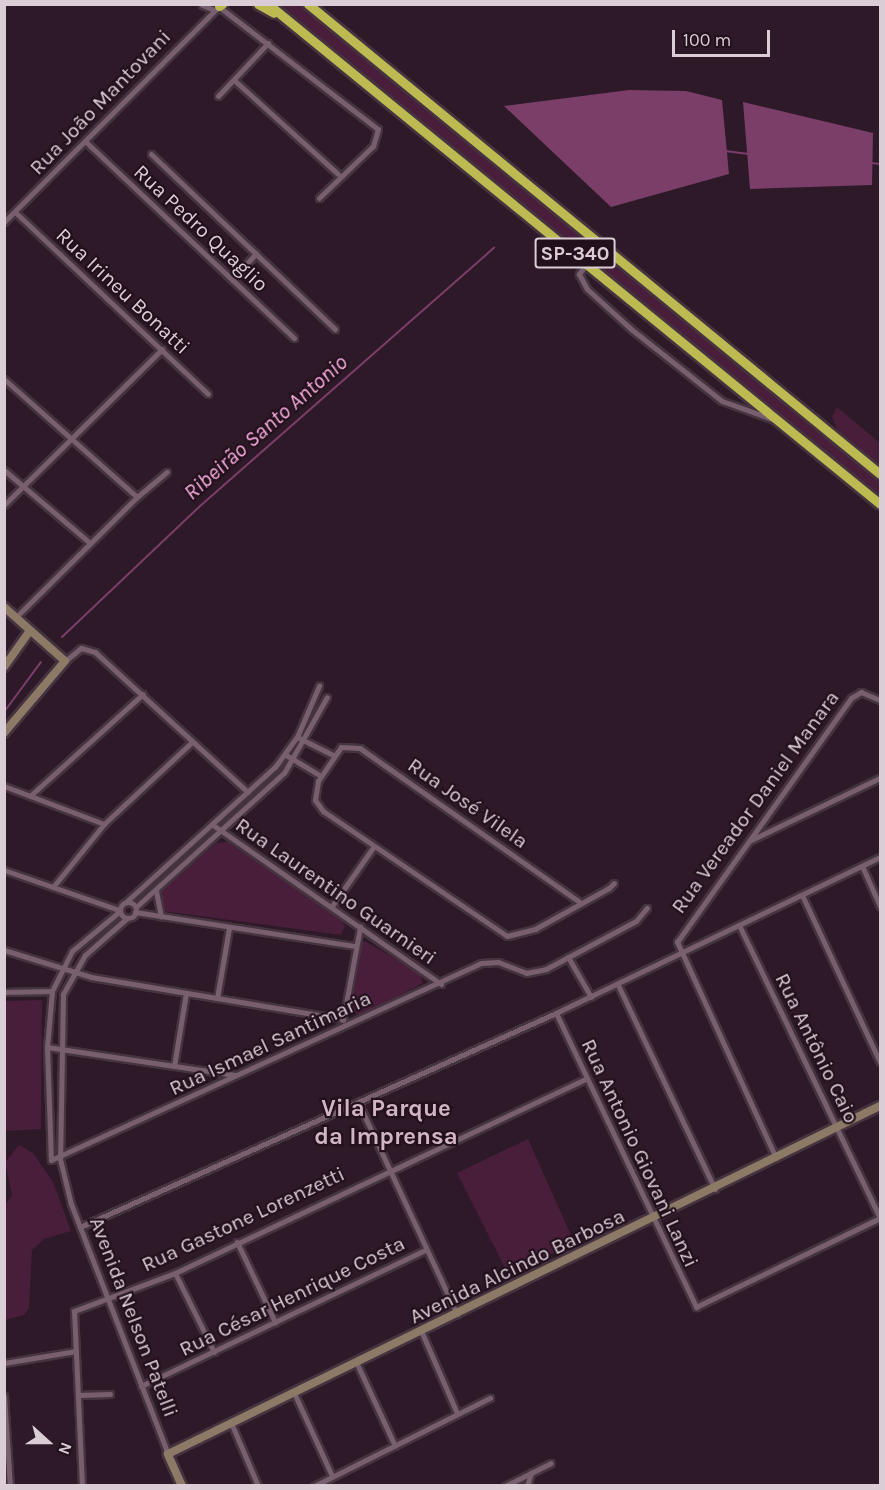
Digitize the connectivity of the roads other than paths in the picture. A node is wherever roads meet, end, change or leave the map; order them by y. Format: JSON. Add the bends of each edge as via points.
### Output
{"nodes":[{"id":1,"x":258,"y":4,"type":"edge"},
{"id":2,"x":268,"y":4,"type":"edge"},
{"id":3,"x":308,"y":4,"type":"edge"},
{"id":4,"x":202,"y":5,"type":"edge"},
{"id":5,"x":218,"y":6,"type":"edge"},
{"id":6,"x":289,"y":21,"type":"junction"},
{"id":7,"x":268,"y":43,"type":"junction"},
{"id":8,"x":234,"y":80,"type":"junction"},
{"id":9,"x":218,"y":96,"type":"dead end"},
{"id":10,"x":86,"y":142,"type":"junction"},
{"id":11,"x":151,"y":154,"type":"dead end"},
{"id":12,"x":338,"y":174,"type":"junction"},
{"id":13,"x":320,"y":198,"type":"dead end"},
{"id":14,"x":15,"y":212,"type":"junction"},
{"id":15,"x":4,"y":222,"type":"edge"},
{"id":16,"x":256,"y":253,"type":"junction"},
{"id":17,"x":587,"y":263,"type":"junction"},
{"id":18,"x":232,"y":280,"type":"junction"},
{"id":19,"x":335,"y":329,"type":"dead end"},
{"id":20,"x":294,"y":338,"type":"dead end"},
{"id":21,"x":162,"y":349,"type":"junction"},
{"id":22,"x":4,"y":379,"type":"edge"},
{"id":23,"x":208,"y":394,"type":"dead end"},
{"id":24,"x":780,"y":421,"type":"junction"},
{"id":25,"x":70,"y":441,"type":"junction"},
{"id":26,"x":4,"y":470,"type":"edge"},
{"id":27,"x":167,"y":472,"type":"dead end"},
{"id":28,"x":880,"y":474,"type":"edge"},
{"id":29,"x":23,"y":487,"type":"junction"},
{"id":30,"x":137,"y":497,"type":"junction"},
{"id":31,"x":880,"y":504,"type":"edge"},
{"id":32,"x":4,"y":505,"type":"edge"},
{"id":33,"x":90,"y":543,"type":"junction"},
{"id":34,"x":4,"y":607,"type":"edge"},
{"id":35,"x":15,"y":617,"type":"junction"},
{"id":36,"x":29,"y":632,"type":"junction"},
{"id":37,"x":65,"y":661,"type":"junction"},
{"id":38,"x":4,"y":667,"type":"edge"},
{"id":39,"x":319,"y":686,"type":"dead end"},
{"id":40,"x":143,"y":694,"type":"junction"},
{"id":41,"x":327,"y":697,"type":"dead end"},
{"id":42,"x":880,"y":700,"type":"edge"},
{"id":43,"x":4,"y":733,"type":"edge"},
{"id":44,"x":297,"y":737,"type":"junction"},
{"id":45,"x":306,"y":741,"type":"junction"},
{"id":46,"x":192,"y":742,"type":"junction"},
{"id":47,"x":286,"y":755,"type":"junction"},
{"id":48,"x":335,"y":756,"type":"junction"},
{"id":49,"x":296,"y":760,"type":"junction"},
{"id":50,"x":321,"y":776,"type":"junction"},
{"id":51,"x":880,"y":778,"type":"edge"},
{"id":52,"x":4,"y":786,"type":"edge"},
{"id":53,"x":248,"y":792,"type":"junction"},
{"id":54,"x":30,"y":796,"type":"junction"},
{"id":55,"x":104,"y":824,"type":"junction"},
{"id":56,"x":213,"y":825,"type":"junction"},
{"id":57,"x":223,"y":832,"type":"junction"},
{"id":58,"x":747,"y":842,"type":"junction"},
{"id":59,"x":374,"y":846,"type":"junction"},
{"id":60,"x":880,"y":857,"type":"edge"},
{"id":61,"x":862,"y":866,"type":"junction"},
{"id":62,"x":4,"y":870,"type":"edge"},
{"id":63,"x":614,"y":883,"type":"dead end"},
{"id":64,"x":53,"y":887,"type":"junction"},
{"id":65,"x":156,"y":891,"type":"junction"},
{"id":66,"x":802,"y":895,"type":"junction"},
{"id":67,"x":127,"y":902,"type":"junction"},
{"id":68,"x":581,"y":903,"type":"junction"},
{"id":69,"x":332,"y":906,"type":"junction"},
{"id":70,"x":880,"y":906,"type":"edge"},
{"id":71,"x":647,"y":908,"type":"dead end"},
{"id":72,"x":120,"y":910,"type":"junction"},
{"id":73,"x":135,"y":910,"type":"junction"},
{"id":74,"x":161,"y":917,"type":"junction"},
{"id":75,"x":127,"y":918,"type":"junction"},
{"id":76,"x":739,"y":925,"type":"junction"},
{"id":77,"x":360,"y":927,"type":"junction"},
{"id":78,"x":229,"y":928,"type":"junction"},
{"id":79,"x":355,"y":946,"type":"junction"},
{"id":80,"x":4,"y":950,"type":"edge"},
{"id":81,"x":679,"y":956,"type":"junction"},
{"id":82,"x":568,"y":957,"type":"junction"},
{"id":83,"x":60,"y":968,"type":"junction"},
{"id":84,"x":72,"y":972,"type":"junction"},
{"id":85,"x":441,"y":984,"type":"junction"},
{"id":86,"x":618,"y":985,"type":"junction"},
{"id":87,"x":52,"y":991,"type":"junction"},
{"id":88,"x":4,"y":992,"type":"edge"},
{"id":89,"x":186,"y":993,"type":"junction"},
{"id":90,"x":217,"y":998,"type":"junction"},
{"id":91,"x":591,"y":998,"type":"junction"},
{"id":92,"x":556,"y":1013,"type":"junction"},
{"id":93,"x":343,"y":1019,"type":"junction"},
{"id":94,"x":343,"y":1028,"type":"junction"},
{"id":95,"x":47,"y":1047,"type":"junction"},
{"id":96,"x":58,"y":1048,"type":"junction"},
{"id":97,"x":880,"y":1062,"type":"edge"},
{"id":98,"x":174,"y":1066,"type":"junction"},
{"id":99,"x":236,"y":1076,"type":"junction"},
{"id":100,"x":585,"y":1078,"type":"junction"},
{"id":101,"x":359,"y":1104,"type":"junction"},
{"id":102,"x":880,"y":1106,"type":"edge"},
{"id":103,"x":837,"y":1128,"type":"junction"},
{"id":104,"x":60,"y":1159,"type":"junction"},
{"id":105,"x":776,"y":1159,"type":"junction"},
{"id":106,"x":388,"y":1168,"type":"junction"},
{"id":107,"x":715,"y":1189,"type":"junction"},
{"id":108,"x":880,"y":1218,"type":"edge"},
{"id":109,"x":651,"y":1221,"type":"junction"},
{"id":110,"x":80,"y":1227,"type":"junction"},
{"id":111,"x":237,"y":1242,"type":"junction"},
{"id":112,"x":425,"y":1250,"type":"junction"},
{"id":113,"x":175,"y":1273,"type":"junction"},
{"id":114,"x":110,"y":1298,"type":"junction"},
{"id":115,"x":457,"y":1316,"type":"junction"},
{"id":116,"x":274,"y":1322,"type":"junction"},
{"id":117,"x":422,"y":1333,"type":"junction"},
{"id":118,"x":76,"y":1351,"type":"junction"},
{"id":119,"x":214,"y":1352,"type":"junction"},
{"id":120,"x":4,"y":1363,"type":"edge"},
{"id":121,"x":357,"y":1364,"type":"junction"},
{"id":122,"x":141,"y":1386,"type":"junction"},
{"id":123,"x":110,"y":1394,"type":"dead end"},
{"id":124,"x":78,"y":1395,"type":"junction"},
{"id":125,"x":295,"y":1395,"type":"junction"},
{"id":126,"x":4,"y":1396,"type":"edge"},
{"id":127,"x":490,"y":1398,"type":"dead end"},
{"id":128,"x":457,"y":1413,"type":"junction"},
{"id":129,"x":232,"y":1425,"type":"junction"},
{"id":130,"x":395,"y":1446,"type":"junction"},
{"id":131,"x":168,"y":1455,"type":"junction"},
{"id":132,"x":551,"y":1463,"type":"dead end"},
{"id":133,"x":531,"y":1473,"type":"junction"},
{"id":134,"x":332,"y":1476,"type":"junction"},
{"id":135,"x":10,"y":1485,"type":"edge"},
{"id":136,"x":82,"y":1485,"type":"edge"},
{"id":137,"x":182,"y":1485,"type":"edge"},
{"id":138,"x":258,"y":1485,"type":"edge"},
{"id":139,"x":314,"y":1485,"type":"edge"},
{"id":140,"x":505,"y":1485,"type":"edge"},
{"id":141,"x":527,"y":1485,"type":"edge"}],
"edges":[{"from":1,"to":6,"type":"highway"},
{"from":2,"to":6,"type":"highway","number":"SP-340"},
{"from":3,"to":28,"type":"highway","number":"SP-340"},
{"from":4,"to":5,"type":"street"},
{"from":5,"to":7,"type":"street"},
{"from":5,"to":10,"type":"street","name":"Rua João Mantovani"},
{"from":6,"to":17,"type":"highway","number":"SP-340"},
{"from":7,"to":8,"type":"street"},
{"from":7,"to":12,"type":"street","via":[[379,132],[373,146]]},
{"from":8,"to":9,"type":"street"},
{"from":8,"to":12,"type":"street"},
{"from":10,"to":14,"type":"street","name":"Rua João Mantovani"},
{"from":10,"to":18,"type":"street","name":"Rua Pedro Quaglio"},
{"from":11,"to":16,"type":"street"},
{"from":12,"to":13,"type":"street"},
{"from":14,"to":15,"type":"street","name":"Rua João Mantovani"},
{"from":14,"to":21,"type":"street","name":"Rua Irineu Bonatti"},
{"from":16,"to":18,"type":"street"},
{"from":16,"to":19,"type":"street"},
{"from":17,"to":24,"type":"highway","number":"SP-340"},
{"from":17,"to":24,"type":"street","via":[[579,274],[586,289],[631,329],[722,401]]},
{"from":18,"to":20,"type":"street","name":"Rua Pedro Quaglio"},
{"from":21,"to":23,"type":"street","name":"Rua Irineu Bonatti"},
{"from":21,"to":25,"type":"street"},
{"from":22,"to":25,"type":"street"},
{"from":24,"to":31,"type":"highway","number":"SP-340"},
{"from":25,"to":29,"type":"street"},
{"from":25,"to":30,"type":"street"},
{"from":26,"to":29,"type":"street"},
{"from":27,"to":30,"type":"street"},
{"from":29,"to":32,"type":"street"},
{"from":29,"to":33,"type":"street"},
{"from":30,"to":33,"type":"street"},
{"from":33,"to":35,"type":"street"},
{"from":34,"to":35,"type":"street"},
{"from":35,"to":36,"type":"street"},
{"from":36,"to":37,"type":"street"},
{"from":36,"to":38,"type":"street"},
{"from":37,"to":40,"type":"street","via":[[80,649],[91,649]]},
{"from":37,"to":43,"type":"street"},
{"from":39,"to":44,"type":"street"},
{"from":40,"to":46,"type":"street"},
{"from":40,"to":54,"type":"street"},
{"from":41,"to":45,"type":"street"},
{"from":42,"to":58,"type":"street","name":"Rua Vereador Daniel Manara","via":[[861,692],[851,698]]},
{"from":44,"to":45,"type":"street"},
{"from":44,"to":47,"type":"street"},
{"from":45,"to":48,"type":"street"},
{"from":45,"to":49,"type":"street"},
{"from":46,"to":53,"type":"street"},
{"from":46,"to":55,"type":"street"},
{"from":47,"to":49,"type":"street"},
{"from":47,"to":53,"type":"street"},
{"from":48,"to":50,"type":"street"},
{"from":48,"to":68,"type":"street","name":"Rua José Vilela","via":[[344,746],[370,754]]},
{"from":49,"to":50,"type":"street"},
{"from":49,"to":57,"type":"street"},
{"from":50,"to":59,"type":"street","via":[[316,804]]},
{"from":51,"to":58,"type":"street"},
{"from":52,"to":54,"type":"street"},
{"from":53,"to":56,"type":"street"},
{"from":54,"to":55,"type":"street"},
{"from":55,"to":64,"type":"street"},
{"from":56,"to":57,"type":"street","name":"Rua Laurentino Guarnieri"},
{"from":56,"to":67,"type":"street"},
{"from":57,"to":65,"type":"street"},
{"from":57,"to":69,"type":"street","name":"Rua Laurentino Guarnieri"},
{"from":58,"to":81,"type":"street","name":"Rua Vereador Daniel Manara","via":[[684,928]]},
{"from":59,"to":68,"type":"street","via":[[503,935],[522,935]]},
{"from":59,"to":69,"type":"street"},
{"from":60,"to":61,"type":"street"},
{"from":61,"to":66,"type":"street"},
{"from":61,"to":70,"type":"street"},
{"from":62,"to":64,"type":"street"},
{"from":63,"to":68,"type":"street"},
{"from":64,"to":72,"type":"street"},
{"from":65,"to":73,"type":"street"},
{"from":65,"to":74,"type":"street"},
{"from":66,"to":76,"type":"street"},
{"from":66,"to":97,"type":"street"},
{"from":67,"to":72,"type":"street","name":"Avenida Nelson Patelli"},
{"from":67,"to":73,"type":"street"},
{"from":69,"to":77,"type":"street","name":"Rua Laurentino Guarnieri"},
{"from":71,"to":82,"type":"street","via":[[636,921]]},
{"from":72,"to":75,"type":"street"},
{"from":72,"to":83,"type":"street","name":"Avenida Nelson Patelli"},
{"from":73,"to":74,"type":"street"},
{"from":73,"to":75,"type":"street","name":"Avenida Nelson Patelli"},
{"from":74,"to":78,"type":"street"},
{"from":75,"to":84,"type":"street","name":"Avenida Nelson Patelli"},
{"from":76,"to":81,"type":"street"},
{"from":76,"to":103,"type":"street","name":"Rua Antônio Caio"},
{"from":77,"to":79,"type":"street"},
{"from":77,"to":85,"type":"street","name":"Rua Laurentino Guarnieri"},
{"from":78,"to":79,"type":"street"},
{"from":78,"to":90,"type":"street"},
{"from":79,"to":93,"type":"street"},
{"from":80,"to":83,"type":"street"},
{"from":81,"to":86,"type":"street"},
{"from":81,"to":105,"type":"street"},
{"from":82,"to":85,"type":"street","name":"Rua Ismael Santimaria","via":[[531,973],[494,961]]},
{"from":82,"to":91,"type":"street"},
{"from":83,"to":84,"type":"street"},
{"from":83,"to":87,"type":"street","name":"Avenida Nelson Patelli"},
{"from":84,"to":89,"type":"street"},
{"from":84,"to":96,"type":"street","name":"Avenida Nelson Patelli","via":[[60,1009]]},
{"from":85,"to":94,"type":"street","name":"Rua Ismael Santimaria"},
{"from":86,"to":91,"type":"street"},
{"from":86,"to":107,"type":"street"},
{"from":87,"to":88,"type":"street"},
{"from":87,"to":95,"type":"street","name":"Avenida Nelson Patelli"},
{"from":89,"to":90,"type":"street"},
{"from":89,"to":98,"type":"street"},
{"from":90,"to":93,"type":"street"},
{"from":91,"to":92,"type":"street"},
{"from":92,"to":100,"type":"street","name":"Rua Antonio Giovani Lanzi"},
{"from":92,"to":101,"type":"street"},
{"from":93,"to":94,"type":"street"},
{"from":94,"to":99,"type":"street","name":"Rua Ismael Santimaria"},
{"from":95,"to":96,"type":"street"},
{"from":95,"to":104,"type":"street","name":"Avenida Nelson Patelli","via":[[47,1155]]},
{"from":96,"to":98,"type":"street"},
{"from":96,"to":104,"type":"street","name":"Avenida Nelson Patelli"},
{"from":98,"to":99,"type":"street"},
{"from":99,"to":104,"type":"street","name":"Rua Ismael Santimaria"},
{"from":100,"to":106,"type":"street","name":"Rua Gastone Lorenzetti"},
{"from":100,"to":109,"type":"street","name":"Rua Antonio Giovani Lanzi"},
{"from":101,"to":106,"type":"street"},
{"from":101,"to":110,"type":"street"},
{"from":102,"to":103,"type":"street","name":"Avenida Alcindo Barbosa"},
{"from":103,"to":105,"type":"street","name":"Avenida Alcindo Barbosa"},
{"from":103,"to":108,"type":"street","name":"Rua Antônio Caio"},
{"from":104,"to":110,"type":"street","name":"Avenida Nelson Patelli"},
{"from":105,"to":107,"type":"street","name":"Avenida Alcindo Barbosa"},
{"from":106,"to":111,"type":"street","name":"Rua Gastone Lorenzetti"},
{"from":106,"to":112,"type":"street"},
{"from":107,"to":109,"type":"street","name":"Avenida Alcindo Barbosa"},
{"from":108,"to":109,"type":"street","name":"Rua Antonio Giovani Lanzi","via":[[696,1307]]},
{"from":109,"to":115,"type":"street","name":"Avenida Alcindo Barbosa"},
{"from":110,"to":114,"type":"street","name":"Avenida Nelson Patelli"},
{"from":111,"to":113,"type":"street","name":"Rua Gastone Lorenzetti"},
{"from":111,"to":116,"type":"street"},
{"from":112,"to":115,"type":"street"},
{"from":112,"to":116,"type":"street","name":"Rua César Henrique Costa"},
{"from":113,"to":114,"type":"street","name":"Rua Gastone Lorenzetti"},
{"from":113,"to":119,"type":"street"},
{"from":114,"to":118,"type":"street","name":"Rua Gastone Lorenzetti","via":[[74,1311]]},
{"from":114,"to":122,"type":"street","name":"Avenida Nelson Patelli"},
{"from":115,"to":117,"type":"street","name":"Avenida Alcindo Barbosa"},
{"from":116,"to":119,"type":"street","name":"Rua César Henrique Costa"},
{"from":117,"to":121,"type":"street","name":"Avenida Alcindo Barbosa"},
{"from":117,"to":128,"type":"street"},
{"from":118,"to":120,"type":"street"},
{"from":118,"to":124,"type":"street"},
{"from":119,"to":122,"type":"street","name":"Rua César Henrique Costa"},
{"from":121,"to":125,"type":"street","name":"Avenida Alcindo Barbosa"},
{"from":121,"to":130,"type":"street"},
{"from":122,"to":131,"type":"street","name":"Avenida Nelson Patelli"},
{"from":123,"to":124,"type":"street"},
{"from":124,"to":136,"type":"street"},
{"from":125,"to":129,"type":"street","name":"Avenida Alcindo Barbosa"},
{"from":125,"to":134,"type":"street"},
{"from":126,"to":135,"type":"street"},
{"from":127,"to":128,"type":"street"},
{"from":128,"to":130,"type":"street"},
{"from":129,"to":131,"type":"street","name":"Avenida Alcindo Barbosa"},
{"from":129,"to":138,"type":"street"},
{"from":130,"to":134,"type":"street"},
{"from":131,"to":137,"type":"street","name":"Avenida Nelson Patelli"},
{"from":132,"to":133,"type":"street"},
{"from":133,"to":140,"type":"street"},
{"from":133,"to":141,"type":"street"},
{"from":134,"to":139,"type":"street"}]}
